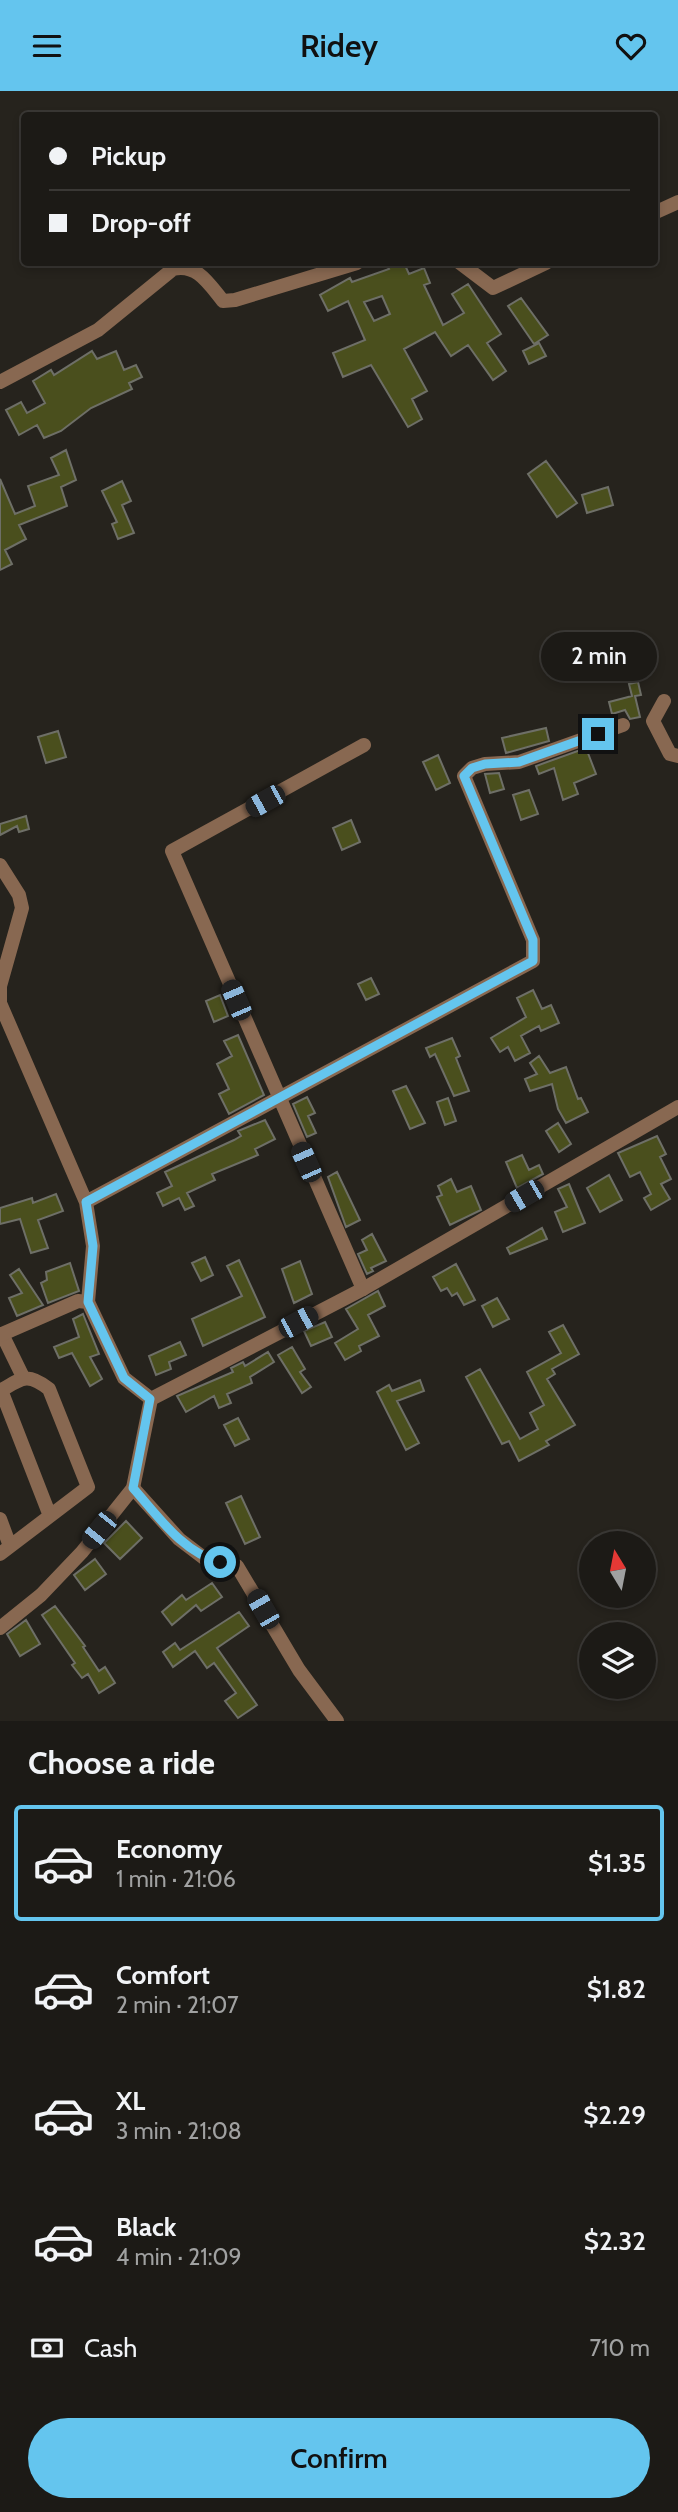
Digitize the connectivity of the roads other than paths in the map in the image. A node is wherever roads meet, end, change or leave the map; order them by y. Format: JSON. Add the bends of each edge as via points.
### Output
{"nodes":[{"id":1,"x":678,"y":202,"type":"edge"},
{"id":2,"x":658,"y":211,"type":"edge"},
{"id":3,"x":184,"y":266,"type":"edge"},
{"id":4,"x":184,"y":266,"type":"edge"},
{"id":5,"x":347,"y":266,"type":"edge"},
{"id":6,"x":464,"y":266,"type":"edge"},
{"id":7,"x":540,"y":266,"type":"edge"},
{"id":8,"x":0,"y":382,"type":"edge"},
{"id":9,"x":664,"y":701,"type":"dead end"},
{"id":10,"x":623,"y":725,"type":"dead end"},
{"id":11,"x":364,"y":745,"type":"dead end"},
{"id":12,"x":678,"y":756,"type":"edge"},
{"id":13,"x":0,"y":865,"type":"edge"},
{"id":14,"x":278,"y":1100,"type":"junction"},
{"id":15,"x":678,"y":1107,"type":"edge"},
{"id":16,"x":86,"y":1202,"type":"junction"},
{"id":17,"x":363,"y":1289,"type":"junction"},
{"id":18,"x":88,"y":1302,"type":"junction"},
{"id":19,"x":1,"y":1334,"type":"edge"},
{"id":20,"x":23,"y":1377,"type":"junction"},
{"id":21,"x":0,"y":1390,"type":"edge"},
{"id":22,"x":150,"y":1399,"type":"junction"},
{"id":23,"x":133,"y":1488,"type":"junction"},
{"id":24,"x":50,"y":1516,"type":"junction"},
{"id":25,"x":0,"y":1519,"type":"edge"},
{"id":26,"x":5,"y":1550,"type":"edge"},
{"id":27,"x":0,"y":1628,"type":"edge"},
{"id":28,"x":337,"y":1721,"type":"edge"}],
"edges":[{"from":1,"to":2,"type":"street"},
{"from":3,"to":5,"type":"street","via":[[199,272],[223,301]]},
{"from":4,"to":8,"type":"street","via":[[173,269],[98,330]]},
{"from":6,"to":7,"type":"street","via":[[493,288]]},
{"from":9,"to":12,"type":"street","via":[[653,721],[670,754]]},
{"from":10,"to":14,"type":"street","via":[[519,762],[472,768],[464,776],[533,940],[533,961]]},
{"from":11,"to":14,"type":"street","via":[[172,851]]},
{"from":13,"to":16,"type":"street","via":[[22,908],[0,986],[0,1003]]},
{"from":14,"to":16,"type":"street"},
{"from":14,"to":17,"type":"street"},
{"from":15,"to":17,"type":"street"},
{"from":16,"to":18,"type":"street","via":[[93,1246]]},
{"from":17,"to":22,"type":"street"},
{"from":18,"to":19,"type":"street","via":[[78,1301]]},
{"from":18,"to":22,"type":"street","via":[[124,1378]]},
{"from":19,"to":20,"type":"street"},
{"from":20,"to":21,"type":"street"},
{"from":20,"to":24,"type":"street","via":[[35,1378],[49,1389],[88,1486]]},
{"from":21,"to":24,"type":"street"},
{"from":22,"to":23,"type":"street"},
{"from":23,"to":27,"type":"street","via":[[82,1552],[41,1595]]},
{"from":23,"to":28,"type":"street","via":[[179,1539],[204,1558],[237,1566],[299,1670]]},
{"from":24,"to":26,"type":"street"},
{"from":25,"to":26,"type":"street"}]}
